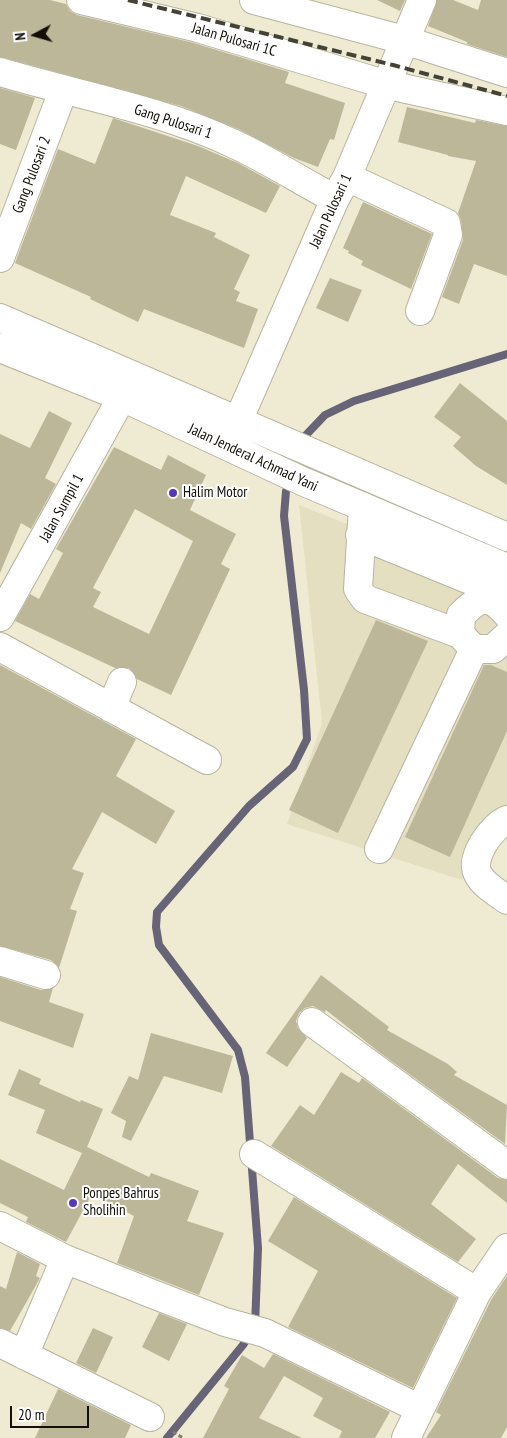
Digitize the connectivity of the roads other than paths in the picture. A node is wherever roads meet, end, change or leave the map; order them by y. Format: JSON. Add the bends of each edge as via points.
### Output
{"nodes":[{"id":1,"x":81,"y":0,"type":"edge"},
{"id":2,"x":254,"y":0,"type":"edge"},
{"id":3,"x":422,"y":0,"type":"edge"},
{"id":4,"x":404,"y":40,"type":"junction"},
{"id":5,"x":0,"y":72,"type":"edge"},
{"id":6,"x":507,"y":73,"type":"edge"},
{"id":7,"x":384,"y":84,"type":"junction"},
{"id":8,"x":63,"y":91,"type":"junction"},
{"id":9,"x":507,"y":111,"type":"edge"},
{"id":10,"x":341,"y":188,"type":"junction"},
{"id":11,"x":0,"y":258,"type":"edge"},
{"id":12,"x":420,"y":311,"type":"dead end"},
{"id":13,"x":0,"y":318,"type":"edge"},
{"id":14,"x":0,"y":348,"type":"edge"},
{"id":15,"x":122,"y":397,"type":"junction"},
{"id":16,"x":238,"y":421,"type":"junction"},
{"id":17,"x":363,"y":507,"type":"junction"},
{"id":18,"x":360,"y":535,"type":"junction"},
{"id":19,"x":507,"y":537,"type":"edge"},
{"id":20,"x":504,"y":591,"type":"edge"},
{"id":21,"x":0,"y":617,"type":"edge"},
{"id":22,"x":488,"y":644,"type":"edge"},
{"id":23,"x":0,"y":647,"type":"edge"},
{"id":24,"x":122,"y":682,"type":"dead end"},
{"id":25,"x":110,"y":708,"type":"junction"},
{"id":26,"x":207,"y":760,"type":"dead end"},
{"id":27,"x":507,"y":820,"type":"edge"},
{"id":28,"x":378,"y":848,"type":"dead end"},
{"id":29,"x":507,"y":900,"type":"edge"},
{"id":30,"x":0,"y":961,"type":"edge"},
{"id":31,"x":46,"y":975,"type":"dead end"},
{"id":32,"x":312,"y":1022,"type":"dead end"},
{"id":33,"x":254,"y":1154,"type":"dead end"},
{"id":34,"x":507,"y":1165,"type":"edge"},
{"id":35,"x":0,"y":1226,"type":"edge"},
{"id":36,"x":507,"y":1248,"type":"edge"},
{"id":37,"x":65,"y":1259,"type":"junction"},
{"id":38,"x":477,"y":1292,"type":"junction"},
{"id":39,"x":0,"y":1343,"type":"edge"},
{"id":40,"x":24,"y":1355,"type":"junction"},
{"id":41,"x":418,"y":1408,"type":"junction"},
{"id":42,"x":150,"y":1417,"type":"dead end"},
{"id":43,"x":406,"y":1438,"type":"edge"}],
"edges":[{"from":1,"to":7,"type":"street","name":"Jalan Pulosari 1C","via":[[198,28]]},
{"from":2,"to":4,"type":"street"},
{"from":3,"to":4,"type":"street","name":"Jalan Pulosari 1"},
{"from":4,"to":6,"type":"street"},
{"from":4,"to":7,"type":"street","name":"Jalan Pulosari 1"},
{"from":5,"to":8,"type":"street","name":"Gang Pulosari 1"},
{"from":7,"to":9,"type":"street","name":"Jalan Pulosari 1C"},
{"from":7,"to":10,"type":"street","name":"Jalan Pulosari 1"},
{"from":8,"to":10,"type":"street","name":"Gang Pulosari 1","via":[[154,114],[232,142]]},
{"from":8,"to":11,"type":"street","name":"Gang Pulosari 2"},
{"from":10,"to":12,"type":"street","name":"Gang Pulosari 1","via":[[446,223],[448,235]]},
{"from":10,"to":16,"type":"street","name":"Jalan Pulosari 1"},
{"from":13,"to":16,"type":"street","name":"Jalan Jenderal Achmad Yani"},
{"from":14,"to":15,"type":"street","name":"Jalan Jenderal Achmad Yani"},
{"from":15,"to":17,"type":"street","name":"Jalan Jenderal Achmad Yani"},
{"from":15,"to":21,"type":"street","name":"Jalan Sumpil 1"},
{"from":16,"to":19,"type":"street","name":"Jalan Jenderal Achmad Yani"},
{"from":17,"to":18,"type":"street"},
{"from":17,"to":20,"type":"street","name":"Jalan Jenderal Achmad Yani"},
{"from":18,"to":20,"type":"street"},
{"from":18,"to":22,"type":"street","via":[[358,589],[365,599]]},
{"from":20,"to":22,"type":"street","via":[[475,601],[461,614]]},
{"from":22,"to":28,"type":"street"},
{"from":23,"to":25,"type":"street"},
{"from":24,"to":25,"type":"street"},
{"from":25,"to":26,"type":"street"},
{"from":27,"to":29,"type":"street","via":[[490,832],[476,868],[484,882]]},
{"from":30,"to":31,"type":"street"},
{"from":32,"to":34,"type":"street"},
{"from":33,"to":38,"type":"street"},
{"from":35,"to":37,"type":"street"},
{"from":36,"to":38,"type":"street"},
{"from":37,"to":40,"type":"street"},
{"from":37,"to":41,"type":"street","via":[[225,1322],[265,1333]]},
{"from":38,"to":41,"type":"street"},
{"from":39,"to":40,"type":"street"},
{"from":40,"to":42,"type":"street"},
{"from":41,"to":43,"type":"street"}]}
